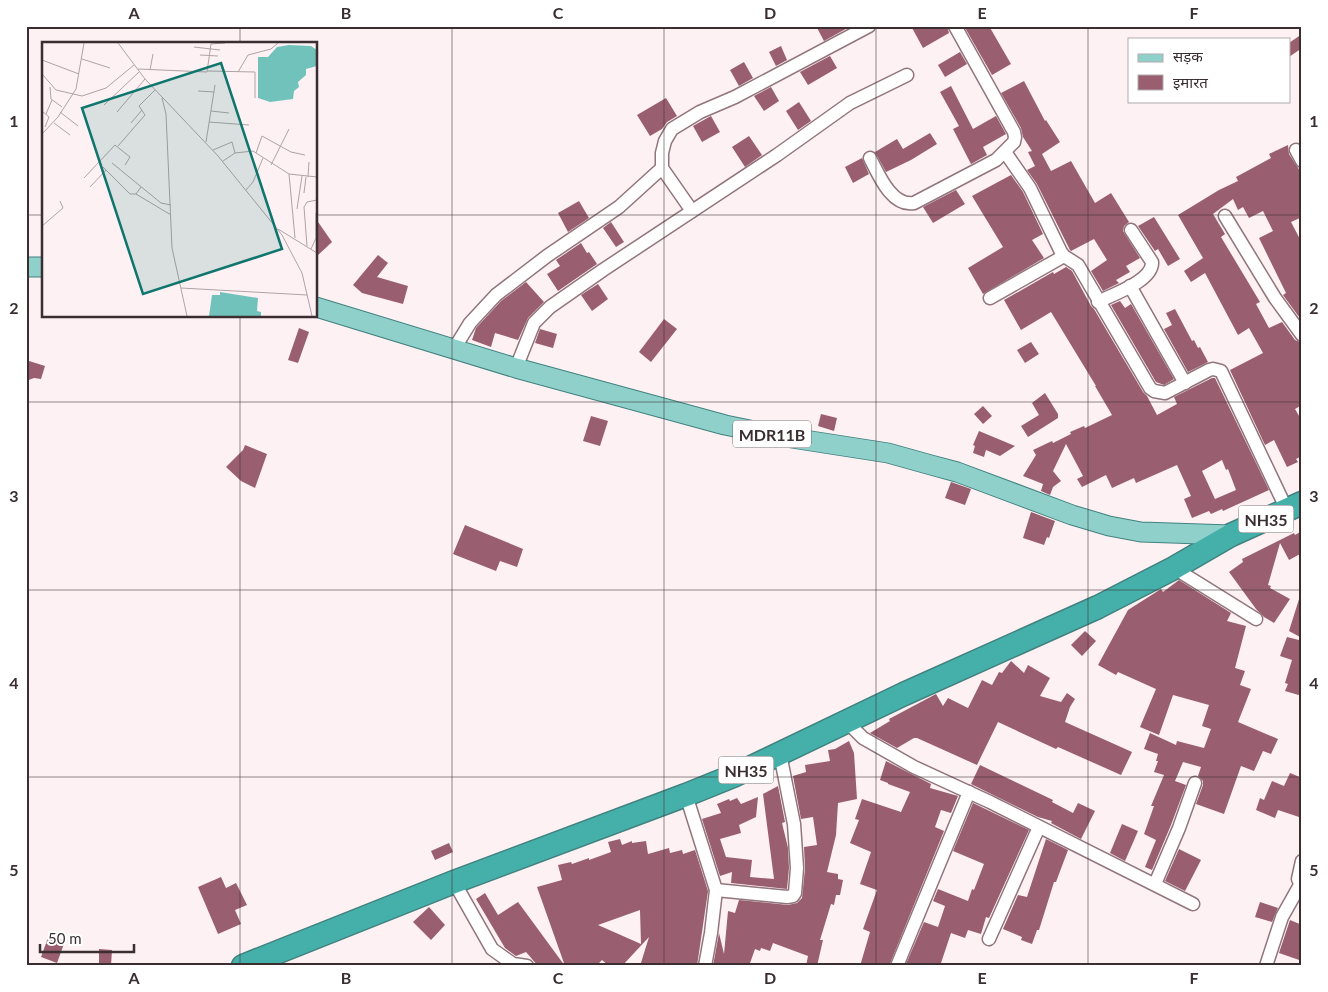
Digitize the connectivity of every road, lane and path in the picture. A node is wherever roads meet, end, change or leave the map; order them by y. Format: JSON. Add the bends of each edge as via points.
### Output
{"nodes":[{"id":1,"x":869,"y":26,"type":"edge"},
{"id":2,"x":955,"y":26,"type":"edge"},
{"id":3,"x":907,"y":75,"type":"dead end"},
{"id":4,"x":1005,"y":152,"type":"junction"},
{"id":5,"x":870,"y":158,"type":"dead end"},
{"id":6,"x":662,"y":168,"type":"junction"},
{"id":7,"x":692,"y":211,"type":"junction"},
{"id":8,"x":1225,"y":216,"type":"dead end"},
{"id":9,"x":1131,"y":230,"type":"dead end"},
{"id":10,"x":1064,"y":256,"type":"junction"},
{"id":11,"x":26,"y":267,"type":"edge"},
{"id":12,"x":42,"y":267,"type":"edge"},
{"id":13,"x":1130,"y":286,"type":"junction"},
{"id":14,"x":990,"y":298,"type":"dead end"},
{"id":15,"x":1098,"y":302,"type":"junction"},
{"id":16,"x":318,"y":308,"type":"edge"},
{"id":17,"x":1302,"y":335,"type":"edge"},
{"id":18,"x":454,"y":349,"type":"junction"},
{"id":19,"x":516,"y":368,"type":"junction"},
{"id":20,"x":1185,"y":383,"type":"junction"},
{"id":21,"x":1295,"y":506,"type":"edge"},
{"id":22,"x":1231,"y":535,"type":"junction"},
{"id":23,"x":1174,"y":568,"type":"junction"},
{"id":24,"x":1256,"y":619,"type":"dead end"},
{"id":25,"x":847,"y":722,"type":"junction"},
{"id":26,"x":780,"y":754,"type":"junction"},
{"id":27,"x":1195,"y":783,"type":"dead end"},
{"id":28,"x":969,"y":792,"type":"junction"},
{"id":29,"x":686,"y":795,"type":"junction"},
{"id":30,"x":1039,"y":827,"type":"junction"},
{"id":31,"x":1302,"y":861,"type":"edge"},
{"id":32,"x":454,"y":882,"type":"junction"},
{"id":33,"x":1155,"y":884,"type":"junction"},
{"id":34,"x":1301,"y":886,"type":"edge"},
{"id":35,"x":716,"y":890,"type":"junction"},
{"id":36,"x":1193,"y":904,"type":"dead end"},
{"id":37,"x":989,"y":939,"type":"dead end"},
{"id":38,"x":243,"y":966,"type":"edge"},
{"id":39,"x":527,"y":966,"type":"edge"},
{"id":40,"x":705,"y":966,"type":"edge"},
{"id":41,"x":897,"y":966,"type":"edge"},
{"id":42,"x":1266,"y":966,"type":"edge"}],
"edges":[{"from":1,"to":6,"type":"street","via":[[700,112],[672,130],[665,141]]},
{"from":2,"to":4,"type":"street","via":[[1016,137]]},
{"from":3,"to":7,"type":"street","via":[[850,103]]},
{"from":4,"to":5,"type":"street","via":[[996,160],[909,204],[891,194]]},
{"from":4,"to":10,"type":"street","via":[[1030,188]]},
{"from":6,"to":7,"type":"street"},
{"from":6,"to":18,"type":"street","via":[[619,207],[496,295],[470,322]]},
{"from":7,"to":19,"type":"street","via":[[540,316],[534,323]]},
{"from":8,"to":17,"type":"street","via":[[1275,298]]},
{"from":9,"to":13,"type":"street","via":[[1152,262],[1152,268],[1148,275]]},
{"from":10,"to":14,"type":"street"},
{"from":10,"to":15,"type":"street","via":[[1078,265]]},
{"from":11,"to":12,"type":"main road"},
{"from":13,"to":15,"type":"street"},
{"from":13,"to":20,"type":"street"},
{"from":15,"to":20,"type":"street","via":[[1150,388],[1165,393]]},
{"from":16,"to":18,"type":"main road","number":"MDR11B"},
{"from":18,"to":19,"type":"main road","number":"MDR11B"},
{"from":19,"to":22,"type":"main road","number":"MDR11B","via":[[725,425],[888,453],[957,472],[1109,526],[1141,532]]},
{"from":20,"to":21,"type":"street","via":[[1213,369],[1222,371]]},
{"from":21,"to":22,"type":"highway","number":"NH35"},
{"from":22,"to":23,"type":"highway","number":"NH35"},
{"from":23,"to":24,"type":"street"},
{"from":23,"to":25,"type":"highway","number":"NH35","via":[[1098,607]]},
{"from":25,"to":26,"type":"highway","number":"NH35"},
{"from":25,"to":28,"type":"street","via":[[864,738],[914,767]]},
{"from":26,"to":29,"type":"highway","number":"NH35"},
{"from":26,"to":35,"type":"street","via":[[794,824],[795,893],[787,897]]},
{"from":27,"to":33,"type":"street"},
{"from":28,"to":30,"type":"street"},
{"from":28,"to":41,"type":"street"},
{"from":29,"to":32,"type":"highway","number":"NH35"},
{"from":29,"to":35,"type":"street"},
{"from":30,"to":33,"type":"street"},
{"from":30,"to":37,"type":"street"},
{"from":31,"to":34,"type":"street","via":[[1298,879]]},
{"from":32,"to":38,"type":"highway","number":"NH35"},
{"from":32,"to":39,"type":"street","via":[[492,949],[513,964]]},
{"from":33,"to":36,"type":"street"},
{"from":34,"to":42,"type":"street","via":[[1282,918]]},
{"from":35,"to":40,"type":"street"}]}
